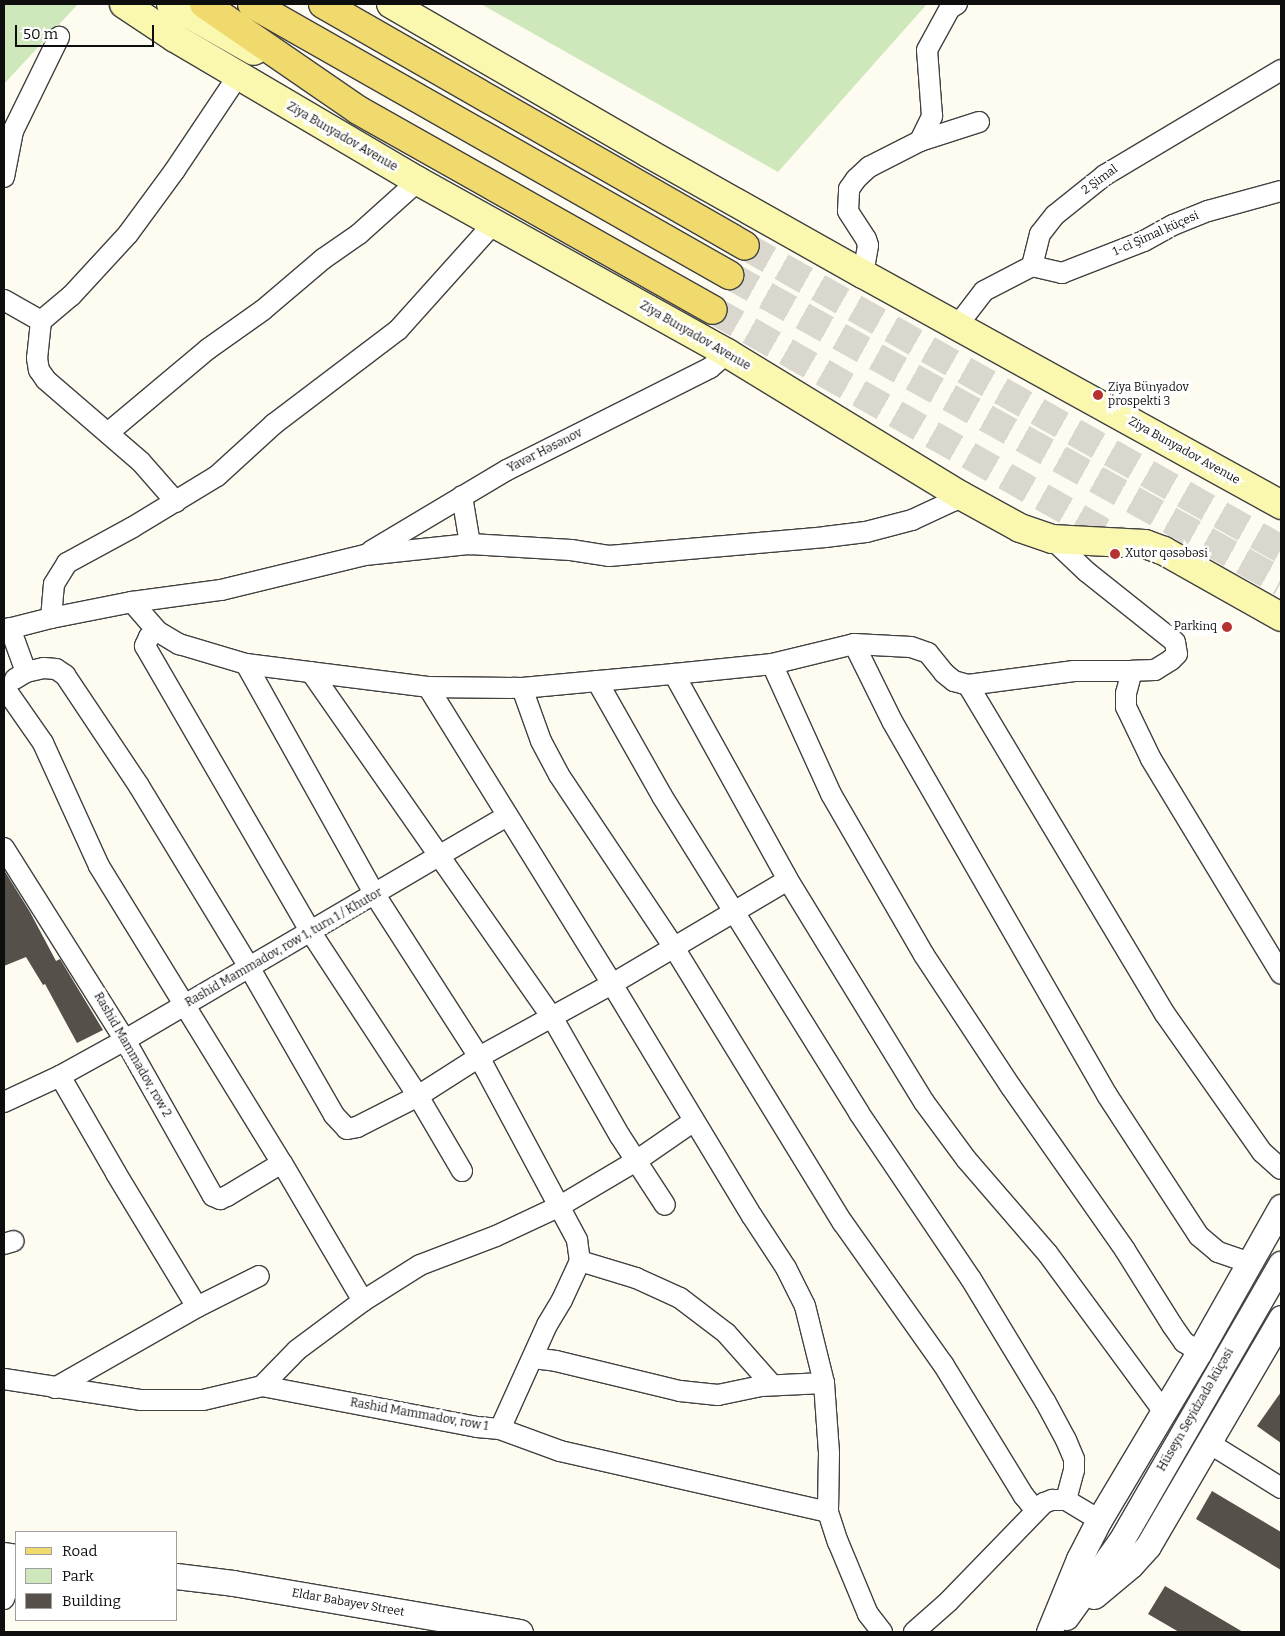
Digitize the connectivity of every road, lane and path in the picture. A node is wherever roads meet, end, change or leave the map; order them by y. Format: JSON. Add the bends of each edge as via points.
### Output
{"nodes":[{"id":1,"x":124,"y":4,"type":"edge"},
{"id":2,"x":171,"y":4,"type":"edge"},
{"id":3,"x":204,"y":4,"type":"edge"},
{"id":4,"x":252,"y":4,"type":"edge"},
{"id":5,"x":324,"y":4,"type":"edge"},
{"id":6,"x":391,"y":4,"type":"edge"},
{"id":7,"x":957,"y":4,"type":"edge"},
{"id":8,"x":59,"y":37,"type":"dead end"},
{"id":9,"x":1281,"y":70,"type":"edge"},
{"id":10,"x":238,"y":76,"type":"junction"},
{"id":11,"x":358,"y":110,"type":"junction"},
{"id":12,"x":980,"y":122,"type":"dead end"},
{"id":13,"x":920,"y":141,"type":"junction"},
{"id":14,"x":4,"y":177,"type":"edge"},
{"id":15,"x":418,"y":181,"type":"junction"},
{"id":16,"x":1281,"y":191,"type":"edge"},
{"id":17,"x":495,"y":222,"type":"junction"},
{"id":18,"x":745,"y":246,"type":"tunnel mouth"},
{"id":19,"x":1032,"y":266,"type":"junction"},
{"id":20,"x":863,"y":274,"type":"junction"},
{"id":21,"x":729,"y":275,"type":"tunnel mouth"},
{"id":22,"x":4,"y":300,"type":"edge"},
{"id":23,"x":713,"y":310,"type":"tunnel mouth"},
{"id":24,"x":41,"y":321,"type":"junction"},
{"id":25,"x":957,"y":326,"type":"junction"},
{"id":26,"x":726,"y":353,"type":"junction"},
{"id":27,"x":109,"y":432,"type":"junction"},
{"id":28,"x":960,"y":495,"type":"junction"},
{"id":29,"x":462,"y":496,"type":"junction"},
{"id":30,"x":1278,"y":500,"type":"edge"},
{"id":31,"x":176,"y":502,"type":"junction"},
{"id":32,"x":1052,"y":538,"type":"junction"},
{"id":33,"x":470,"y":544,"type":"junction"},
{"id":34,"x":364,"y":555,"type":"junction"},
{"id":35,"x":132,"y":602,"type":"junction"},
{"id":36,"x":1281,"y":617,"type":"edge"},
{"id":37,"x":51,"y":618,"type":"junction"},
{"id":38,"x":7,"y":629,"type":"edge"},
{"id":39,"x":157,"y":631,"type":"junction"},
{"id":40,"x":854,"y":644,"type":"junction"},
{"id":41,"x":246,"y":664,"type":"junction"},
{"id":42,"x":772,"y":664,"type":"junction"},
{"id":43,"x":1132,"y":671,"type":"junction"},
{"id":44,"x":26,"y":672,"type":"junction"},
{"id":45,"x":311,"y":672,"type":"junction"},
{"id":46,"x":674,"y":674,"type":"junction"},
{"id":47,"x":597,"y":680,"type":"junction"},
{"id":48,"x":968,"y":685,"type":"junction"},
{"id":49,"x":4,"y":686,"type":"edge"},
{"id":50,"x":428,"y":686,"type":"junction"},
{"id":51,"x":522,"y":688,"type":"junction"},
{"id":52,"x":507,"y":816,"type":"junction"},
{"id":53,"x":4,"y":848,"type":"edge"},
{"id":54,"x":439,"y":858,"type":"junction"},
{"id":55,"x":788,"y":880,"type":"junction"},
{"id":56,"x":375,"y":894,"type":"junction"},
{"id":57,"x":734,"y":911,"type":"junction"},
{"id":58,"x":310,"y":931,"type":"junction"},
{"id":59,"x":673,"y":946,"type":"junction"},
{"id":60,"x":249,"y":967,"type":"junction"},
{"id":61,"x":1281,"y":974,"type":"edge"},
{"id":62,"x":612,"y":984,"type":"junction"},
{"id":63,"x":185,"y":1006,"type":"junction"},
{"id":64,"x":552,"y":1017,"type":"junction"},
{"id":65,"x":125,"y":1040,"type":"junction"},
{"id":66,"x":479,"y":1057,"type":"junction"},
{"id":67,"x":60,"y":1076,"type":"junction"},
{"id":68,"x":418,"y":1096,"type":"junction"},
{"id":69,"x":4,"y":1102,"type":"edge"},
{"id":70,"x":694,"y":1121,"type":"junction"},
{"id":71,"x":636,"y":1160,"type":"junction"},
{"id":72,"x":282,"y":1163,"type":"junction"},
{"id":73,"x":1281,"y":1169,"type":"edge"},
{"id":74,"x":462,"y":1171,"type":"dead end"},
{"id":75,"x":666,"y":1205,"type":"dead end"},
{"id":76,"x":560,"y":1206,"type":"junction"},
{"id":77,"x":1281,"y":1207,"type":"edge"},
{"id":78,"x":580,"y":1260,"type":"junction"},
{"id":79,"x":1250,"y":1264,"type":"junction"},
{"id":80,"x":1281,"y":1264,"type":"edge"},
{"id":81,"x":259,"y":1276,"type":"dead end"},
{"id":82,"x":363,"y":1301,"type":"junction"},
{"id":83,"x":197,"y":1307,"type":"junction"},
{"id":84,"x":1281,"y":1318,"type":"edge"},
{"id":85,"x":1199,"y":1352,"type":"junction"},
{"id":86,"x":533,"y":1358,"type":"junction"},
{"id":87,"x":4,"y":1379,"type":"edge"},
{"id":88,"x":824,"y":1383,"type":"junction"},
{"id":89,"x":772,"y":1385,"type":"junction"},
{"id":90,"x":262,"y":1386,"type":"junction"},
{"id":91,"x":55,"y":1388,"type":"junction"},
{"id":92,"x":1164,"y":1412,"type":"junction"},
{"id":93,"x":500,"y":1429,"type":"junction"},
{"id":94,"x":1209,"y":1443,"type":"junction"},
{"id":95,"x":1281,"y":1488,"type":"edge"},
{"id":96,"x":1066,"y":1500,"type":"junction"},
{"id":97,"x":1036,"y":1510,"type":"junction"},
{"id":98,"x":828,"y":1512,"type":"junction"},
{"id":99,"x":1099,"y":1520,"type":"junction"},
{"id":100,"x":11,"y":1556,"type":"edge"},
{"id":101,"x":178,"y":1576,"type":"edge"},
{"id":102,"x":4,"y":1599,"type":"edge"},
{"id":103,"x":520,"y":1632,"type":"edge"},
{"id":104,"x":882,"y":1632,"type":"edge"},
{"id":105,"x":914,"y":1632,"type":"edge"},
{"id":106,"x":1050,"y":1632,"type":"edge"},
{"id":107,"x":1057,"y":1632,"type":"edge"},
{"id":108,"x":1063,"y":1632,"type":"edge"}],
"edges":[{"from":1,"to":10,"type":"main road","name":"Ziya Bunyadov Avenue"},
{"from":2,"to":11,"type":"main road"},
{"from":3,"to":11,"type":"main road"},
{"from":4,"to":21,"type":"main road"},
{"from":5,"to":18,"type":"main road"},
{"from":6,"to":20,"type":"main road","name":"Ziya Bunyadov Avenue"},
{"from":7,"to":13,"type":"street","via":[[950,8],[927,50],[932,116]]},
{"from":8,"to":14,"type":"street","via":[[13,131]]},
{"from":9,"to":19,"type":"street","name":"2 Şimal","via":[[1105,175],[1055,215],[1040,234]]},
{"from":10,"to":15,"type":"main road","name":"Ziya Bunyadov Avenue"},
{"from":10,"to":24,"type":"street","via":[[128,234],[71,296]]},
{"from":11,"to":23,"type":"main road"},
{"from":12,"to":13,"type":"street"},
{"from":13,"to":20,"type":"street","via":[[869,167],[849,189],[848,211],[868,245]]},
{"from":15,"to":17,"type":"main road","name":"Ziya Bunyadov Avenue"},
{"from":15,"to":27,"type":"street","via":[[359,234],[208,349]]},
{"from":16,"to":19,"type":"street","name":"1-ci Şimal küçesi","via":[[1208,211],[1144,241],[1062,273]]},
{"from":17,"to":26,"type":"main road","name":"Ziya Bunyadov Avenue"},
{"from":17,"to":31,"type":"street","via":[[398,330],[274,424],[217,476]]},
{"from":19,"to":25,"type":"street","via":[[984,291]]},
{"from":20,"to":25,"type":"main road","name":"Ziya Bunyadov Avenue"},
{"from":22,"to":24,"type":"street"},
{"from":24,"to":27,"type":"street","via":[[39,370],[46,380]]},
{"from":25,"to":30,"type":"main road","name":"Ziya Bunyadov Avenue"},
{"from":26,"to":28,"type":"main road","name":"Ziya Bunyadov Avenue"},
{"from":26,"to":29,"type":"street","name":"Yavər Həsənov","via":[[710,368]]},
{"from":27,"to":31,"type":"street"},
{"from":28,"to":32,"type":"main road","name":"Ziya Bunyadov Avenue","via":[[1020,528]]},
{"from":28,"to":33,"type":"street","via":[[912,520],[866,532],[815,538],[609,556],[571,550]]},
{"from":29,"to":33,"type":"street"},
{"from":29,"to":34,"type":"street","name":"Yavər Həsənov"},
{"from":31,"to":37,"type":"street","via":[[67,563],[54,584]]},
{"from":32,"to":36,"type":"main road","name":"Ziya Bunyadov Avenue","via":[[1145,544],[1164,551]]},
{"from":32,"to":43,"type":"street","via":[[1087,572],[1176,642],[1177,654],[1171,660],[1155,670]]},
{"from":33,"to":34,"type":"street"},
{"from":34,"to":35,"type":"street","via":[[221,590]]},
{"from":35,"to":37,"type":"street"},
{"from":35,"to":39,"type":"street"},
{"from":37,"to":38,"type":"street"},
{"from":38,"to":44,"type":"street"},
{"from":39,"to":41,"type":"street","via":[[179,644]]},
{"from":39,"to":58,"type":"street","via":[[148,637],[144,646]]},
{"from":40,"to":42,"type":"street"},
{"from":40,"to":48,"type":"street","via":[[920,649],[928,652],[949,677]]},
{"from":40,"to":79,"type":"street","via":[[892,721],[1107,1095],[1199,1236],[1218,1252]]},
{"from":41,"to":45,"type":"street"},
{"from":41,"to":56,"type":"street"},
{"from":42,"to":46,"type":"street"},
{"from":42,"to":85,"type":"street","via":[[831,794],[924,955],[1125,1250],[1172,1325],[1184,1342]]},
{"from":43,"to":48,"type":"street","via":[[1074,671]]},
{"from":43,"to":61,"type":"street","via":[[1126,707],[1143,743]]},
{"from":44,"to":49,"type":"street"},
{"from":44,"to":60,"type":"street","via":[[44,668],[56,669],[65,675],[139,786]]},
{"from":45,"to":50,"type":"street"},
{"from":45,"to":54,"type":"street"},
{"from":46,"to":47,"type":"street"},
{"from":46,"to":55,"type":"street"},
{"from":47,"to":51,"type":"street"},
{"from":47,"to":57,"type":"street","via":[[662,796]]},
{"from":48,"to":73,"type":"street","via":[[1165,1014],[1262,1152]]},
{"from":49,"to":63,"type":"street","via":[[43,743],[99,866]]},
{"from":50,"to":51,"type":"street"},
{"from":50,"to":52,"type":"street"},
{"from":51,"to":59,"type":"street","via":[[541,741],[559,775]]},
{"from":52,"to":54,"type":"street","name":"Rashid Mammadov, row 1, turn 1 / Khutor"},
{"from":52,"to":62,"type":"street"},
{"from":53,"to":65,"type":"street","name":"Rashid Mammadov, row 2"},
{"from":54,"to":56,"type":"street","name":"Rashid Mammadov, row 1, turn 1 / Khutor"},
{"from":54,"to":64,"type":"street"},
{"from":55,"to":57,"type":"street"},
{"from":55,"to":92,"type":"street","via":[[924,1102],[966,1159],[1048,1254]]},
{"from":56,"to":58,"type":"street","name":"Rashid Mammadov, row 1, turn 1 / Khutor"},
{"from":56,"to":66,"type":"street"},
{"from":57,"to":59,"type":"street"},
{"from":57,"to":96,"type":"street","via":[[859,1113],[971,1279],[1045,1401],[1074,1459]]},
{"from":58,"to":60,"type":"street","name":"Rashid Mammadov, row 1, turn 1 / Khutor"},
{"from":58,"to":68,"type":"street"},
{"from":59,"to":62,"type":"street"},
{"from":59,"to":97,"type":"street","via":[[842,1223],[943,1364],[1024,1496]]},
{"from":60,"to":63,"type":"street","name":"Rashid Mammadov, row 1, turn 1 / Khutor"},
{"from":60,"to":68,"type":"street","via":[[342,1126],[347,1129],[357,1127]]},
{"from":62,"to":64,"type":"street"},
{"from":62,"to":70,"type":"street"},
{"from":63,"to":65,"type":"street","name":"Rashid Mammadov, row 1, turn 1 / Khutor"},
{"from":63,"to":72,"type":"street"},
{"from":64,"to":66,"type":"street"},
{"from":64,"to":71,"type":"street"},
{"from":65,"to":67,"type":"street","name":"Rashid Mammadov, row 1, turn 1 / Khutor"},
{"from":65,"to":72,"type":"street","name":"Rashid Mammadov, row 2","via":[[213,1196],[220,1199],[227,1196]]},
{"from":66,"to":68,"type":"street"},
{"from":66,"to":76,"type":"street"},
{"from":67,"to":69,"type":"street","name":"Rashid Mammadov, row 1, turn 1 / Khutor"},
{"from":67,"to":83,"type":"street"},
{"from":68,"to":74,"type":"street"},
{"from":70,"to":71,"type":"street"},
{"from":70,"to":88,"type":"street","via":[[786,1268],[805,1306]]},
{"from":71,"to":75,"type":"street"},
{"from":71,"to":76,"type":"street"},
{"from":72,"to":82,"type":"street"},
{"from":76,"to":78,"type":"street","via":[[577,1240]]},
{"from":76,"to":82,"type":"street","via":[[496,1236],[420,1265]]},
{"from":77,"to":79,"type":"street"},
{"from":78,"to":86,"type":"street","via":[[562,1300],[546,1325]]},
{"from":78,"to":89,"type":"street","via":[[636,1278],[680,1298],[726,1333]]},
{"from":79,"to":85,"type":"street"},
{"from":80,"to":107,"type":"street","name":"Hüseyn Seyidzadə küçəsi","via":[[1116,1547]]},
{"from":81,"to":83,"type":"street"},
{"from":82,"to":90,"type":"street","via":[[297,1350]]},
{"from":83,"to":91,"type":"street"},
{"from":84,"to":94,"type":"street"},
{"from":85,"to":92,"type":"street"},
{"from":86,"to":89,"type":"street","via":[[680,1391],[718,1395]]},
{"from":86,"to":93,"type":"street"},
{"from":87,"to":91,"type":"street","name":"Rashid Mammadov, row 1"},
{"from":88,"to":89,"type":"street"},
{"from":88,"to":98,"type":"street","via":[[829,1453]]},
{"from":90,"to":91,"type":"street","name":"Rashid Mammadov, row 1","via":[[203,1400],[141,1400]]},
{"from":90,"to":93,"type":"street","name":"Rashid Mammadov, row 1"},
{"from":92,"to":99,"type":"street"},
{"from":93,"to":98,"type":"street","name":"Rashid Mammadov, row 1","via":[[560,1451]]},
{"from":94,"to":95,"type":"street"},
{"from":94,"to":108,"type":"street","via":[[1145,1551],[1098,1591]]},
{"from":96,"to":97,"type":"street","via":[[1044,1503]]},
{"from":96,"to":99,"type":"street"},
{"from":97,"to":105,"type":"street","via":[[948,1602]]},
{"from":98,"to":104,"type":"street","via":[[868,1614]]},
{"from":99,"to":106,"type":"street","via":[[1079,1558]]},
{"from":100,"to":102,"type":"street","via":[[12,1575]]},
{"from":101,"to":103,"type":"street","name":"Eldar Babayev Street"}]}
